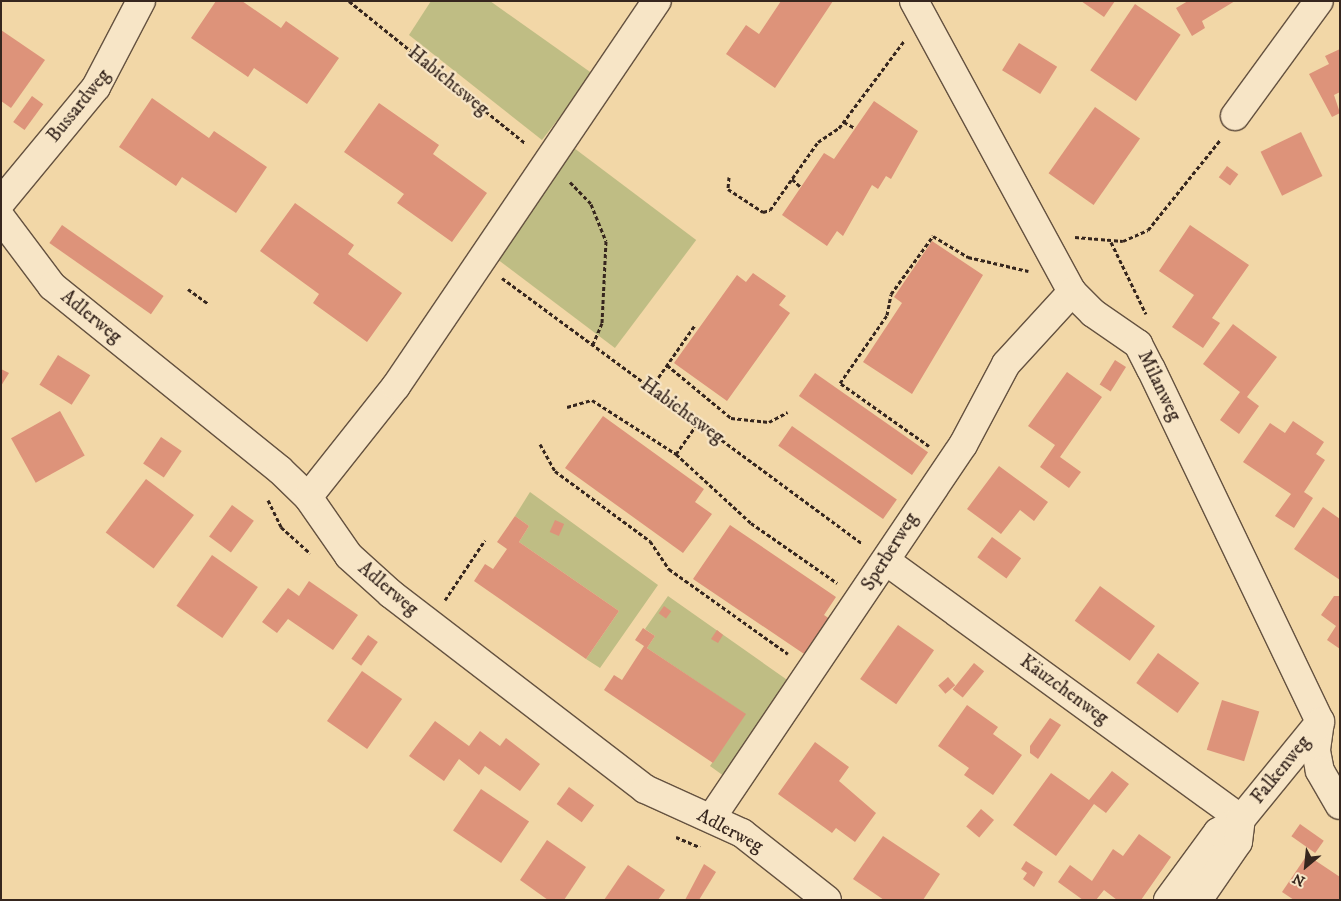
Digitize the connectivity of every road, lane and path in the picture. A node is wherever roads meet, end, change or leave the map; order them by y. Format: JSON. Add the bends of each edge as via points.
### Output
{"nodes":[{"id":1,"x":141,"y":1,"type":"edge"},
{"id":2,"x":348,"y":1,"type":"edge"},
{"id":3,"x":657,"y":1,"type":"edge"},
{"id":4,"x":1319,"y":1,"type":"edge"},
{"id":5,"x":920,"y":12,"type":"edge"},
{"id":6,"x":1235,"y":116,"type":"joint"},
{"id":7,"x":844,"y":122,"type":"junction"},
{"id":8,"x":855,"y":128,"type":"dead end"},
{"id":9,"x":547,"y":161,"type":"junction"},
{"id":10,"x":729,"y":177,"type":"dead end"},
{"id":11,"x":792,"y":179,"type":"junction"},
{"id":12,"x":801,"y":187,"type":"dead end"},
{"id":13,"x":1,"y":202,"type":"edge"},
{"id":14,"x":1,"y":218,"type":"edge"},
{"id":15,"x":1048,"y":241,"type":"junction"},
{"id":16,"x":1110,"y":241,"type":"junction"},
{"id":17,"x":479,"y":261,"type":"junction"},
{"id":18,"x":1059,"y":266,"type":"junction"},
{"id":19,"x":188,"y":289,"type":"dead end"},
{"id":20,"x":1072,"y":292,"type":"junction"},
{"id":21,"x":208,"y":303,"type":"dead end"},
{"id":22,"x":695,"y":325,"type":"dead end"},
{"id":23,"x":876,"y":331,"type":"junction"},
{"id":24,"x":882,"y":333,"type":"dead end"},
{"id":25,"x":592,"y":344,"type":"junction"},
{"id":26,"x":1138,"y":344,"type":"junction"},
{"id":27,"x":667,"y":365,"type":"junction"},
{"id":28,"x":651,"y":388,"type":"junction"},
{"id":29,"x":567,"y":406,"type":"dead end"},
{"id":30,"x":788,"y":412,"type":"dead end"},
{"id":31,"x":698,"y":422,"type":"junction"},
{"id":32,"x":540,"y":444,"type":"dead end"},
{"id":33,"x":936,"y":451,"type":"dead end"},
{"id":34,"x":676,"y":454,"type":"junction"},
{"id":35,"x":308,"y":497,"type":"junction"},
{"id":36,"x":485,"y":540,"type":"dead end"},
{"id":37,"x":886,"y":561,"type":"junction"},
{"id":38,"x":860,"y":600,"type":"junction"},
{"id":39,"x":429,"y":623,"type":"junction"},
{"id":40,"x":811,"y":670,"type":"junction"},
{"id":41,"x":1320,"y":721,"type":"junction"},
{"id":42,"x":1340,"y":805,"type":"edge"},
{"id":43,"x":712,"y":817,"type":"junction"},
{"id":44,"x":1242,"y":819,"type":"junction"},
{"id":45,"x":827,"y":900,"type":"edge"},
{"id":46,"x":1168,"y":900,"type":"edge"},
{"id":47,"x":1198,"y":900,"type":"edge"}],
"edges":[{"from":1,"to":13,"type":"street","name":"Bussardweg","via":[[96,87]]},
{"from":2,"to":9,"type":"path","name":"Habichtsweg"},
{"from":3,"to":9,"type":"street"},
{"from":4,"to":6,"type":"street"},
{"from":5,"to":7,"type":"path","via":[[904,41]]},
{"from":5,"to":15,"type":"street","name":"Milanweg"},
{"from":6,"to":16,"type":"path","via":[[1160,221],[1130,239]]},
{"from":7,"to":8,"type":"path"},
{"from":7,"to":11,"type":"path","via":[[818,142]]},
{"from":9,"to":17,"type":"street"},
{"from":9,"to":25,"type":"path","name":"Habichtsweg","via":[[591,204],[606,241],[602,323]]},
{"from":10,"to":11,"type":"path","via":[[728,189],[763,212],[770,210]]},
{"from":11,"to":12,"type":"path"},
{"from":14,"to":35,"type":"street","name":"Adlerweg","via":[[52,286]]},
{"from":15,"to":16,"type":"path","via":[[1064,236]]},
{"from":15,"to":18,"type":"street","name":"Milanweg"},
{"from":16,"to":26,"type":"path","via":[[1146,311]]},
{"from":17,"to":25,"type":"path","name":"Habichtsweg"},
{"from":17,"to":35,"type":"street","via":[[390,393]]},
{"from":18,"to":20,"type":"street","name":"Milanweg"},
{"from":18,"to":23,"type":"path","via":[[1044,274],[968,257],[933,236],[891,294],[887,315]]},
{"from":19,"to":21,"type":"path"},
{"from":20,"to":26,"type":"street","name":"Milanweg"},
{"from":20,"to":37,"type":"street","name":"Sperberweg","via":[[1006,364],[963,445]]},
{"from":22,"to":27,"type":"path"},
{"from":23,"to":24,"type":"path"},
{"from":23,"to":33,"type":"path","via":[[840,383]]},
{"from":25,"to":28,"type":"path","name":"Habichtsweg"},
{"from":26,"to":41,"type":"street","name":"Milanweg"},
{"from":27,"to":28,"type":"path"},
{"from":27,"to":30,"type":"path","via":[[731,418],[769,422]]},
{"from":28,"to":31,"type":"path","name":"Habichtsweg"},
{"from":29,"to":34,"type":"path","via":[[592,400]]},
{"from":31,"to":34,"type":"path"},
{"from":31,"to":37,"type":"path","name":"Habichtsweg"},
{"from":32,"to":40,"type":"path","via":[[555,471],[650,541],[669,569]]},
{"from":34,"to":38,"type":"path","via":[[751,523]]},
{"from":35,"to":39,"type":"street","name":"Adlerweg","via":[[349,556]]},
{"from":36,"to":39,"type":"path"},
{"from":37,"to":38,"type":"street","name":"Sperberweg"},
{"from":37,"to":44,"type":"street","name":"Käuzchenweg"},
{"from":38,"to":40,"type":"street","name":"Sperberweg"},
{"from":39,"to":43,"type":"street","name":"Adlerweg","via":[[645,789]]},
{"from":40,"to":43,"type":"street","name":"Sperberweg"},
{"from":41,"to":42,"type":"street","via":[[1316,751],[1320,771]]},
{"from":41,"to":44,"type":"street","name":"Falkenweg"},
{"from":43,"to":45,"type":"street","name":"Adlerweg","via":[[769,852]]},
{"from":44,"to":46,"type":"street","name":"Falkenweg","via":[[1218,832]]},
{"from":44,"to":47,"type":"street","name":"Falkenweg","via":[[1238,842]]}]}
